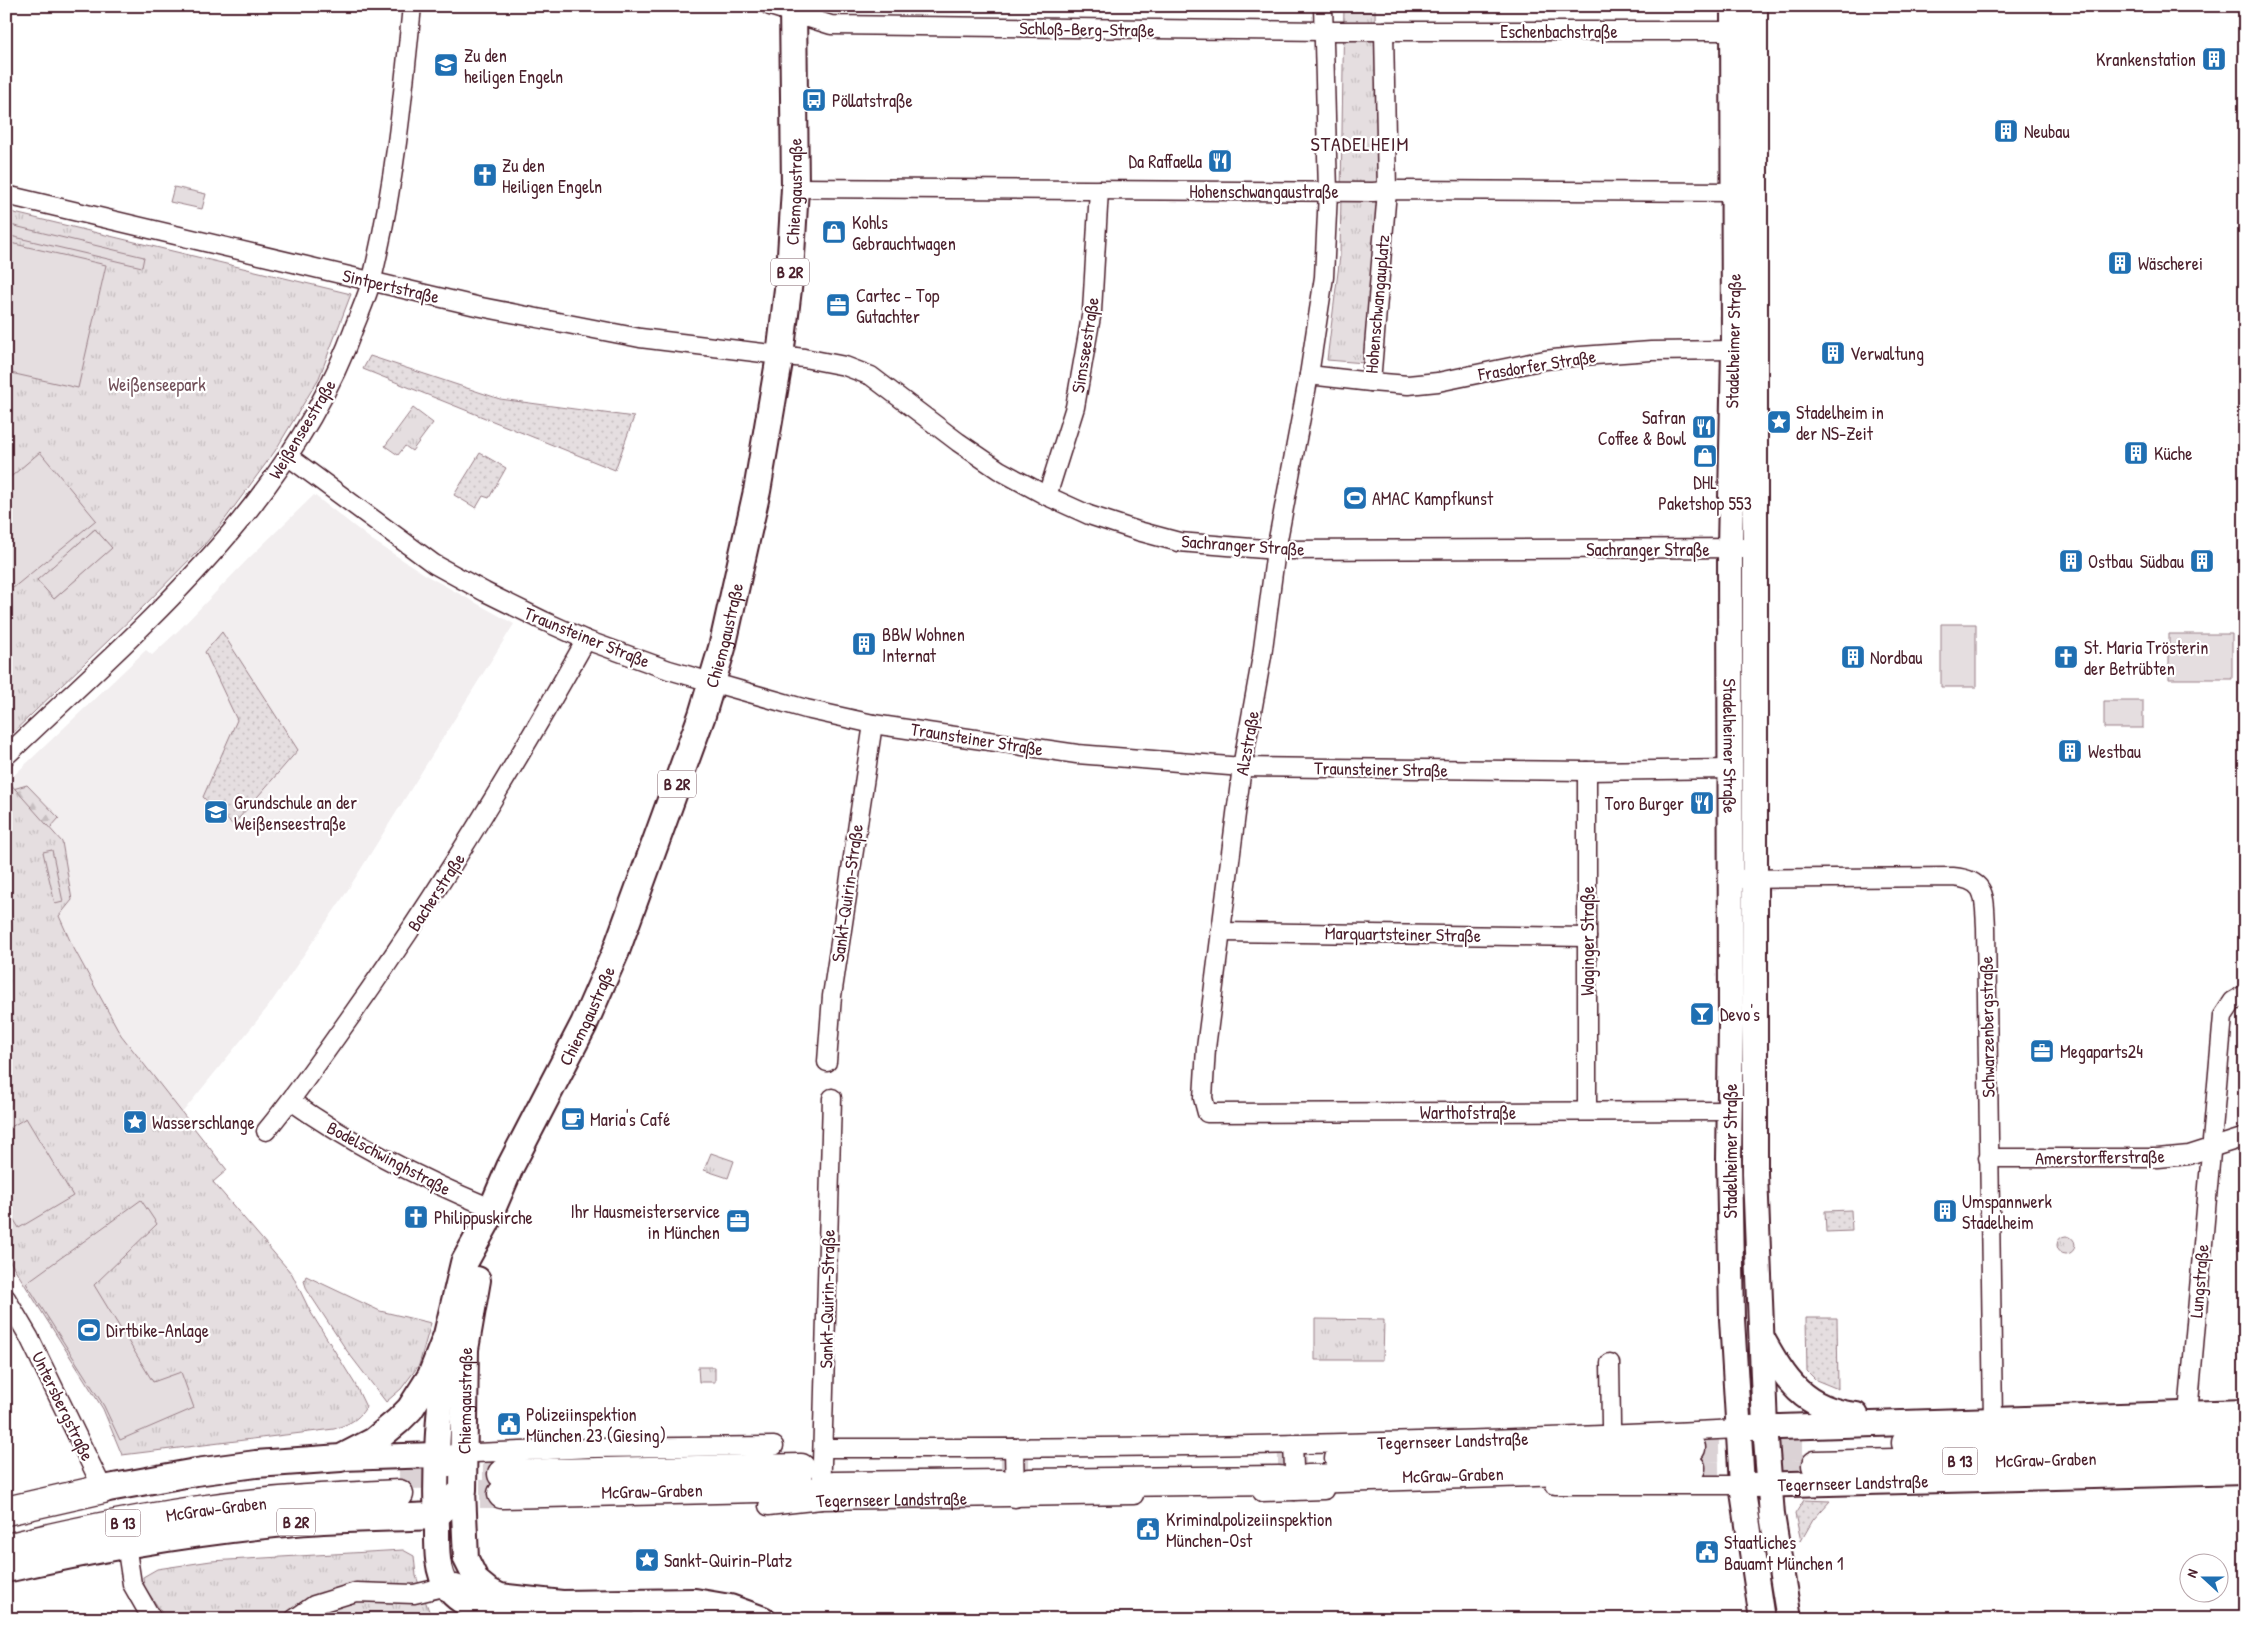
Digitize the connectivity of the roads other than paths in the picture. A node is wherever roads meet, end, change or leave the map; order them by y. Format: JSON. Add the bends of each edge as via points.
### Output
{"nodes":[{"id":1,"x":412,"y":6,"type":"edge"},
{"id":2,"x":1323,"y":6,"type":"edge"},
{"id":3,"x":1734,"y":6,"type":"edge"},
{"id":4,"x":1754,"y":6,"type":"edge"},
{"id":5,"x":785,"y":8,"type":"edge"},
{"id":6,"x":1324,"y":31,"type":"junction"},
{"id":7,"x":1384,"y":31,"type":"junction"},
{"id":8,"x":1733,"y":31,"type":"junction"},
{"id":9,"x":795,"y":188,"type":"junction"},
{"id":10,"x":1099,"y":190,"type":"junction"},
{"id":11,"x":1387,"y":191,"type":"junction"},
{"id":12,"x":1328,"y":192,"type":"junction"},
{"id":13,"x":1734,"y":192,"type":"junction"},
{"id":14,"x":6,"y":195,"type":"edge"},
{"id":15,"x":371,"y":281,"type":"junction"},
{"id":16,"x":1734,"y":350,"type":"junction"},
{"id":17,"x":780,"y":356,"type":"junction"},
{"id":18,"x":1309,"y":375,"type":"junction"},
{"id":19,"x":1371,"y":382,"type":"junction"},
{"id":20,"x":289,"y":457,"type":"junction"},
{"id":21,"x":1048,"y":496,"type":"junction"},
{"id":22,"x":1730,"y":548,"type":"junction"},
{"id":23,"x":1755,"y":548,"type":"junction"},
{"id":24,"x":1276,"y":550,"type":"junction"},
{"id":25,"x":586,"y":640,"type":"junction"},
{"id":26,"x":712,"y":682,"type":"junction"},
{"id":27,"x":873,"y":724,"type":"junction"},
{"id":28,"x":6,"y":756,"type":"edge"},
{"id":29,"x":1242,"y":767,"type":"junction"},
{"id":30,"x":1731,"y":769,"type":"junction"},
{"id":31,"x":1587,"y":771,"type":"junction"},
{"id":32,"x":1730,"y":879,"type":"junction"},
{"id":33,"x":1755,"y":879,"type":"junction"},
{"id":34,"x":1220,"y":932,"type":"junction"},
{"id":35,"x":1587,"y":937,"type":"junction"},
{"id":36,"x":2245,"y":994,"type":"edge"},
{"id":37,"x":827,"y":1062,"type":"dead end"},
{"id":38,"x":832,"y":1098,"type":"dead end"},
{"id":39,"x":291,"y":1101,"type":"junction"},
{"id":40,"x":1587,"y":1111,"type":"junction"},
{"id":41,"x":1730,"y":1111,"type":"junction"},
{"id":42,"x":1207,"y":1113,"type":"joint"},
{"id":43,"x":266,"y":1131,"type":"dead end"},
{"id":44,"x":2245,"y":1137,"type":"edge"},
{"id":45,"x":2211,"y":1148,"type":"junction"},
{"id":46,"x":1988,"y":1158,"type":"junction"},
{"id":47,"x":489,"y":1215,"type":"junction"},
{"id":48,"x":6,"y":1298,"type":"edge"},
{"id":49,"x":1760,"y":1334,"type":"junction"},
{"id":50,"x":447,"y":1335,"type":"junction"},
{"id":51,"x":1610,"y":1363,"type":"dead end"},
{"id":52,"x":2245,"y":1412,"type":"edge"},
{"id":53,"x":2188,"y":1414,"type":"junction"},
{"id":54,"x":1992,"y":1421,"type":"junction"},
{"id":55,"x":1925,"y":1422,"type":"junction"},
{"id":56,"x":1765,"y":1428,"type":"junction"},
{"id":57,"x":1738,"y":1429,"type":"junction"},
{"id":58,"x":2245,"y":1435,"type":"edge"},
{"id":59,"x":774,"y":1446,"type":"dead end"},
{"id":60,"x":463,"y":1454,"type":"junction"},
{"id":61,"x":2245,"y":1454,"type":"edge"},
{"id":62,"x":436,"y":1455,"type":"junction"},
{"id":63,"x":341,"y":1458,"type":"junction"},
{"id":64,"x":1691,"y":1458,"type":"tunnel mouth"},
{"id":65,"x":1612,"y":1459,"type":"junction"},
{"id":66,"x":1293,"y":1469,"type":"junction"},
{"id":67,"x":2245,"y":1472,"type":"edge"},
{"id":68,"x":1015,"y":1474,"type":"junction"},
{"id":69,"x":819,"y":1476,"type":"junction"},
{"id":70,"x":502,"y":1484,"type":"tunnel mouth"},
{"id":71,"x":1770,"y":1484,"type":"junction"},
{"id":72,"x":463,"y":1485,"type":"junction"},
{"id":73,"x":1742,"y":1485,"type":"junction"},
{"id":74,"x":103,"y":1489,"type":"junction"},
{"id":75,"x":768,"y":1506,"type":"dead end"},
{"id":76,"x":6,"y":1510,"type":"edge"},
{"id":77,"x":436,"y":1516,"type":"junction"},
{"id":78,"x":6,"y":1529,"type":"edge"},
{"id":79,"x":126,"y":1544,"type":"junction"},
{"id":80,"x":6,"y":1548,"type":"edge"},
{"id":81,"x":6,"y":1569,"type":"edge"},
{"id":82,"x":446,"y":1586,"type":"junction"},
{"id":83,"x":500,"y":1596,"type":"junction"},
{"id":84,"x":562,"y":1603,"type":"junction"},
{"id":85,"x":642,"y":1610,"type":"edge"},
{"id":86,"x":152,"y":1619,"type":"edge"},
{"id":87,"x":294,"y":1619,"type":"edge"},
{"id":88,"x":763,"y":1619,"type":"edge"},
{"id":89,"x":1762,"y":1619,"type":"edge"},
{"id":90,"x":1789,"y":1619,"type":"edge"}],
"edges":[{"from":1,"to":15,"type":"street","name":"Weißenseestraße","via":[[395,169]]},
{"from":2,"to":6,"type":"street"},
{"from":3,"to":8,"type":"main road","name":"Stadelheimer Straße"},
{"from":4,"to":23,"type":"main road","name":"Stadelheimer Straße"},
{"from":5,"to":6,"type":"street","name":"Schloß-Berg-Straße","via":[[831,25]]},
{"from":5,"to":9,"type":"main road","name":"Chiemgaustraße","number":"B 2R"},
{"from":6,"to":7,"type":"street"},
{"from":6,"to":12,"type":"street"},
{"from":7,"to":8,"type":"street","name":"Eschenbachstraße"},
{"from":7,"to":11,"type":"street","name":"Hohenschwangauplatz"},
{"from":8,"to":13,"type":"main road","name":"Stadelheimer Straße"},
{"from":9,"to":10,"type":"street","name":"Hohenschwangaustraße"},
{"from":9,"to":17,"type":"main road","name":"Chiemgaustraße","number":"B 2R"},
{"from":10,"to":12,"type":"street","name":"Hohenschwangaustraße"},
{"from":10,"to":21,"type":"street","name":"Simsseestraße","via":[[1092,310],[1075,407]]},
{"from":11,"to":12,"type":"street","name":"Hohenschwangaustraße"},
{"from":11,"to":13,"type":"street","name":"Hohenschwangaustraße"},
{"from":11,"to":19,"type":"street","name":"Hohenschwangauplatz"},
{"from":12,"to":18,"type":"street","via":[[1324,277]]},
{"from":13,"to":16,"type":"main road","name":"Stadelheimer Straße"},
{"from":14,"to":15,"type":"street","name":"Sintpertstraße"},
{"from":15,"to":17,"type":"street","name":"Sintpertstraße","via":[[476,306],[630,336]]},
{"from":15,"to":20,"type":"street","name":"Weißenseestraße","via":[[323,400]]},
{"from":16,"to":19,"type":"street","name":"Frasdorfer Straße","via":[[1581,356],[1545,360],[1438,382],[1408,385]]},
{"from":16,"to":22,"type":"main road","name":"Stadelheimer Straße"},
{"from":17,"to":21,"type":"street","name":"Sachranger Straße","via":[[830,363],[872,376],[991,464]]},
{"from":17,"to":26,"type":"main road","name":"Chiemgaustraße","number":"B 2R","via":[[757,491]]},
{"from":18,"to":19,"type":"street","name":"Hohenschwangauplatz"},
{"from":18,"to":24,"type":"street","name":"Alzstraße"},
{"from":20,"to":25,"type":"street","name":"Traunsteiner Straße","via":[[434,564]]},
{"from":20,"to":28,"type":"street","name":"Weißenseestraße","via":[[195,575]]},
{"from":21,"to":24,"type":"street","name":"Sachranger Straße","via":[[1090,515],[1179,542]]},
{"from":22,"to":23,"type":"street","name":"Sachranger Straße"},
{"from":22,"to":24,"type":"street","name":"Sachranger Straße"},
{"from":22,"to":30,"type":"main road","name":"Stadelheimer Straße"},
{"from":23,"to":33,"type":"main road","name":"Stadelheimer Straße"},
{"from":24,"to":29,"type":"street","name":"Alzstraße","via":[[1262,656]]},
{"from":25,"to":26,"type":"street","name":"Traunsteiner Straße"},
{"from":25,"to":39,"type":"street","name":"Bacherstraße","via":[[509,776],[440,887]]},
{"from":26,"to":27,"type":"street","name":"Traunsteiner Straße"},
{"from":26,"to":47,"type":"main road","name":"Chiemgaustraße","number":"B 2R","via":[[616,951],[584,1024]]},
{"from":27,"to":29,"type":"street","name":"Traunsteiner Straße","via":[[1077,754]]},
{"from":27,"to":37,"type":"street","name":"Sankt-Quirin-Straße","via":[[832,996]]},
{"from":29,"to":31,"type":"street","name":"Traunsteiner Straße"},
{"from":29,"to":34,"type":"street","name":"Alzstraße"},
{"from":30,"to":31,"type":"street","name":"Traunsteiner Straße"},
{"from":30,"to":32,"type":"main road","name":"Stadelheimer Straße"},
{"from":31,"to":35,"type":"street","name":"Waginger Straße"},
{"from":32,"to":33,"type":"street","name":"Schwarzenbergstraße"},
{"from":32,"to":41,"type":"main road","name":"Stadelheimer Straße"},
{"from":33,"to":46,"type":"street","name":"Schwarzenbergstraße","via":[[1953,876],[1965,878],[1980,887],[1984,895],[1986,927]]},
{"from":33,"to":49,"type":"main road","name":"Stadelheimer Straße","via":[[1755,1174]]},
{"from":34,"to":35,"type":"street","name":"Marquartsteiner Straße"},
{"from":34,"to":42,"type":"street","name":"Alzstraße","via":[[1206,1048],[1203,1098]]},
{"from":35,"to":40,"type":"street","name":"Waginger Straße"},
{"from":36,"to":45,"type":"street","via":[[2233,1001],[2223,1016]]},
{"from":38,"to":69,"type":"street","name":"Sankt-Quirin-Straße"},
{"from":39,"to":43,"type":"street","name":"Bacherstraße"},
{"from":39,"to":47,"type":"street","name":"Bodelschwinghstraße","via":[[331,1129]]},
{"from":40,"to":41,"type":"street","name":"Warthofstraße"},
{"from":40,"to":42,"type":"street","name":"Warthofstraße"},
{"from":41,"to":57,"type":"main road","name":"Stadelheimer Straße","via":[[1732,1319]]},
{"from":44,"to":45,"type":"street","name":"Amerstorfferstraße"},
{"from":45,"to":46,"type":"street","name":"Amerstorfferstraße","via":[[2158,1158]]},
{"from":45,"to":53,"type":"street","name":"Lungstraße"},
{"from":46,"to":54,"type":"street","name":"Schwarzenbergstraße"},
{"from":47,"to":50,"type":"main road","name":"Chiemgaustraße","number":"B 2R","via":[[464,1263]]},
{"from":47,"to":60,"type":"main road","name":"Chiemgaustraße","number":"B 2R","via":[[465,1349]]},
{"from":48,"to":74,"type":"street","name":"Untersbergstraße"},
{"from":49,"to":55,"type":"main road","via":[[1786,1378],[1812,1402],[1847,1414]]},
{"from":49,"to":56,"type":"main road","name":"Stadelheimer Straße"},
{"from":50,"to":62,"type":"main road","name":"Chiemgaustraße"},
{"from":50,"to":63,"type":"main road","number":"B 2R","via":[[432,1376],[410,1409],[374,1441]]},
{"from":51,"to":65,"type":"street"},
{"from":52,"to":53,"type":"main road","name":"Tegernseer Landstraße"},
{"from":53,"to":54,"type":"main road","name":"Tegernseer Landstraße"},
{"from":54,"to":55,"type":"main road","name":"Tegernseer Landstraße"},
{"from":55,"to":56,"type":"main road","name":"Tegernseer Landstraße"},
{"from":56,"to":57,"type":"main road","name":"Tegernseer Landstraße"},
{"from":56,"to":71,"type":"main road","name":"Stadelheimer Straße"},
{"from":57,"to":65,"type":"street","name":"Tegernseer Landstraße"},
{"from":57,"to":73,"type":"main road","name":"Stadelheimer Straße"},
{"from":58,"to":61,"type":"highway","name":"McGraw-Graben","number":"B 13","via":[[1816,1455]]},
{"from":59,"to":60,"type":"street","via":[[593,1448]]},
{"from":60,"to":62,"type":"street"},
{"from":60,"to":72,"type":"main road","name":"Chiemgaustraße","number":"B 2R"},
{"from":62,"to":63,"type":"main road"},
{"from":62,"to":72,"type":"main road","via":[[452,1466]]},
{"from":62,"to":77,"type":"main road"},
{"from":63,"to":74,"type":"main road","number":"B 2R","via":[[256,1464]]},
{"from":64,"to":65,"type":"highway","name":"McGraw-Graben"},
{"from":65,"to":66,"type":"highway","name":"McGraw-Graben"},
{"from":65,"to":66,"type":"street","name":"Tegernseer Landstraße"},
{"from":65,"to":73,"type":"street","name":"Tegernseer Landstraße","via":[[1656,1486]]},
{"from":66,"to":68,"type":"highway","name":"McGraw-Graben"},
{"from":66,"to":68,"type":"street","name":"Tegernseer Landstraße"},
{"from":67,"to":71,"type":"main road","name":"Tegernseer Landstraße"},
{"from":68,"to":69,"type":"highway","name":"McGraw-Graben"},
{"from":68,"to":69,"type":"street","name":"Tegernseer Landstraße"},
{"from":69,"to":70,"type":"highway","name":"McGraw-Graben"},
{"from":69,"to":75,"type":"street","name":"Tegernseer Landstraße"},
{"from":71,"to":73,"type":"main road","name":"Tegernseer Landstraße"},
{"from":71,"to":90,"type":"main road","name":"Stadelheimer Straße"},
{"from":72,"to":77,"type":"main road"},
{"from":72,"to":83,"type":"main road","via":[[466,1559],[477,1581]]},
{"from":73,"to":89,"type":"main road","name":"Stadelheimer Straße"},
{"from":74,"to":76,"type":"highway","number":"B 2R"},
{"from":77,"to":79,"type":"main road","number":"B 2R","via":[[297,1522]]},
{"from":77,"to":82,"type":"main road","via":[[441,1571]]},
{"from":78,"to":80,"type":"highway","name":"McGraw-Graben","number":"B 13","via":[[104,1507],[204,1491],[309,1480],[399,1485],[207,1509],[106,1526]]},
{"from":79,"to":81,"type":"main road","number":"B 2R"},
{"from":79,"to":86,"type":"street","via":[[132,1584]]},
{"from":82,"to":83,"type":"street","via":[[456,1584],[485,1596]]},
{"from":82,"to":84,"type":"main road","via":[[460,1600],[486,1611],[532,1612]]},
{"from":82,"to":87,"type":"street","via":[[414,1594],[356,1592],[314,1605]]},
{"from":83,"to":84,"type":"main road"},
{"from":84,"to":85,"type":"main road"},
{"from":85,"to":88,"type":"main road","via":[[713,1604]]}]}
